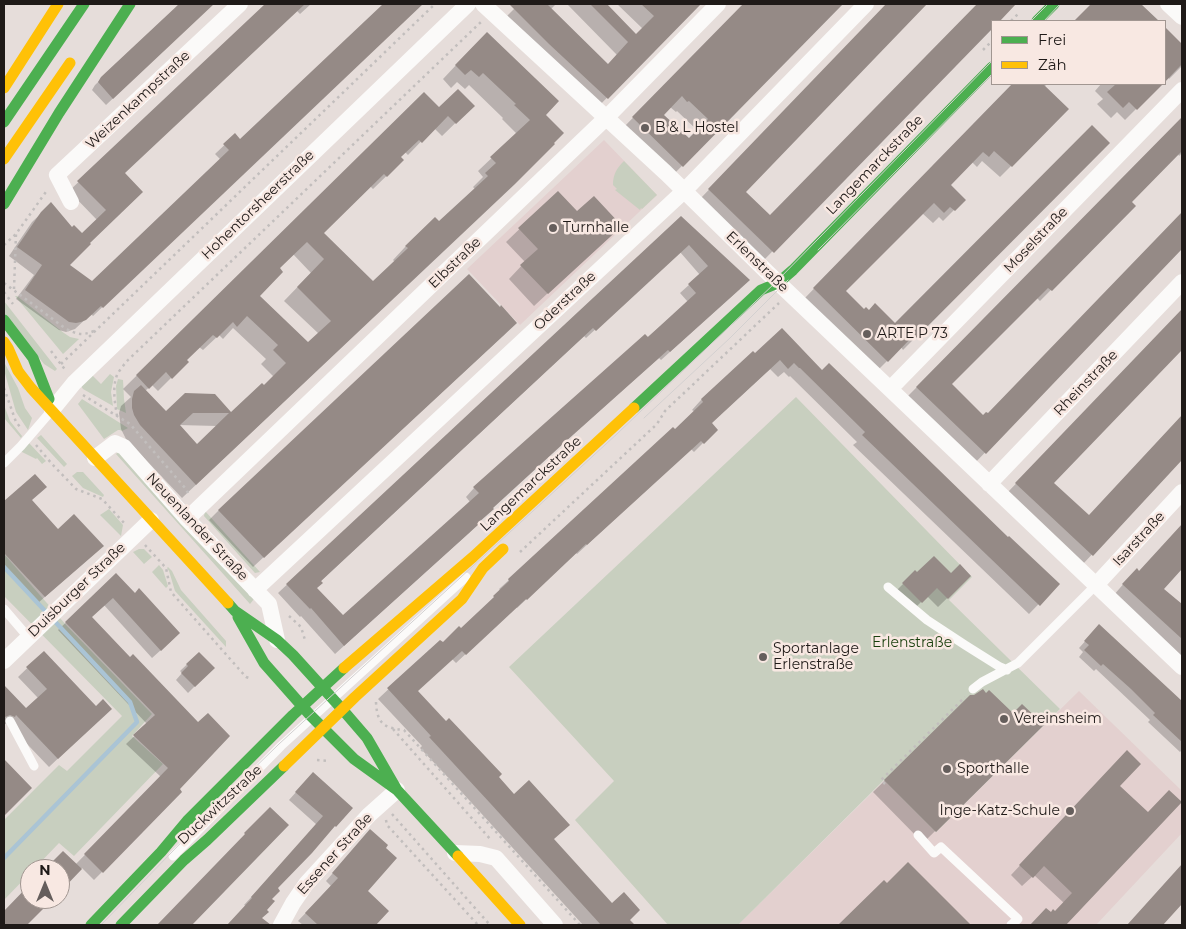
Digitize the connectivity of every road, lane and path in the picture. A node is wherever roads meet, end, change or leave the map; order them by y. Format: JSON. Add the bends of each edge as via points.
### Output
{"nodes":[{"id":1,"x":58,"y":4,"type":"edge"},
{"id":2,"x":84,"y":4,"type":"edge"},
{"id":3,"x":130,"y":4,"type":"edge"},
{"id":4,"x":240,"y":4,"type":"edge"},
{"id":5,"x":435,"y":4,"type":"edge"},
{"id":6,"x":468,"y":4,"type":"edge"},
{"id":7,"x":718,"y":4,"type":"edge"},
{"id":8,"x":866,"y":4,"type":"edge"},
{"id":9,"x":1054,"y":4,"type":"edge"},
{"id":10,"x":1168,"y":4,"type":"edge"},
{"id":11,"x":488,"y":8,"type":"edge"},
{"id":12,"x":1182,"y":17,"type":"edge"},
{"id":13,"x":1038,"y":20,"type":"edge"},
{"id":14,"x":78,"y":51,"type":"dead end"},
{"id":15,"x":991,"y":68,"type":"edge"},
{"id":16,"x":4,"y":88,"type":"edge"},
{"id":17,"x":1182,"y":90,"type":"edge"},
{"id":18,"x":607,"y":118,"type":"junction"},
{"id":19,"x":6,"y":119,"type":"edge"},
{"id":20,"x":4,"y":159,"type":"edge"},
{"id":21,"x":57,"y":175,"type":"junction"},
{"id":22,"x":684,"y":190,"type":"junction"},
{"id":23,"x":71,"y":202,"type":"dead end"},
{"id":24,"x":4,"y":204,"type":"edge"},
{"id":25,"x":16,"y":234,"type":"junction"},
{"id":26,"x":4,"y":245,"type":"edge"},
{"id":27,"x":1182,"y":282,"type":"edge"},
{"id":28,"x":4,"y":283,"type":"edge"},
{"id":29,"x":784,"y":288,"type":"junction"},
{"id":30,"x":14,"y":289,"type":"junction"},
{"id":31,"x":769,"y":299,"type":"dead end"},
{"id":32,"x":4,"y":320,"type":"edge"},
{"id":33,"x":96,"y":331,"type":"junction"},
{"id":34,"x":4,"y":342,"type":"edge"},
{"id":35,"x":8,"y":357,"type":"edge"},
{"id":36,"x":61,"y":364,"type":"dead end"},
{"id":37,"x":890,"y":389,"type":"junction"},
{"id":38,"x":52,"y":410,"type":"junction"},
{"id":39,"x":117,"y":416,"type":"dead end"},
{"id":40,"x":95,"y":458,"type":"junction"},
{"id":41,"x":4,"y":463,"type":"edge"},
{"id":42,"x":989,"y":484,"type":"junction"},
{"id":43,"x":1182,"y":492,"type":"edge"},
{"id":44,"x":187,"y":519,"type":"junction"},
{"id":45,"x":151,"y":520,"type":"junction"},
{"id":46,"x":511,"y":542,"type":"dead end"},
{"id":47,"x":519,"y":553,"type":"dead end"},
{"id":48,"x":474,"y":557,"type":"junction"},
{"id":49,"x":483,"y":568,"type":"junction"},
{"id":50,"x":469,"y":574,"type":"junction"},
{"id":51,"x":1096,"y":585,"type":"junction"},
{"id":52,"x":888,"y":587,"type":"dead end"},
{"id":53,"x":255,"y":590,"type":"junction"},
{"id":54,"x":171,"y":592,"type":"dead end"},
{"id":55,"x":4,"y":610,"type":"edge"},
{"id":56,"x":235,"y":611,"type":"junction"},
{"id":57,"x":32,"y":633,"type":"junction"},
{"id":58,"x":277,"y":640,"type":"junction"},
{"id":59,"x":4,"y":661,"type":"edge"},
{"id":60,"x":1182,"y":667,"type":"edge"},
{"id":61,"x":1007,"y":670,"type":"junction"},
{"id":62,"x":258,"y":681,"type":"dead end"},
{"id":63,"x":323,"y":688,"type":"junction"},
{"id":64,"x":973,"y":689,"type":"joint"},
{"id":65,"x":333,"y":698,"type":"junction"},
{"id":66,"x":303,"y":706,"type":"junction"},
{"id":67,"x":342,"y":709,"type":"junction"},
{"id":68,"x":378,"y":714,"type":"dead end"},
{"id":69,"x":313,"y":718,"type":"junction"},
{"id":70,"x":10,"y":722,"type":"dead end"},
{"id":71,"x":323,"y":728,"type":"junction"},
{"id":72,"x":392,"y":729,"type":"junction"},
{"id":73,"x":34,"y":766,"type":"dead end"},
{"id":74,"x":885,"y":784,"type":"dead end"},
{"id":75,"x":397,"y":790,"type":"junction"},
{"id":76,"x":380,"y":805,"type":"junction"},
{"id":77,"x":918,"y":835,"type":"dead end"},
{"id":78,"x":492,"y":841,"type":"dead end"},
{"id":79,"x":455,"y":852,"type":"junction"},
{"id":80,"x":168,"y":861,"type":"dead end"},
{"id":81,"x":91,"y":925,"type":"edge"},
{"id":82,"x":121,"y":925,"type":"edge"},
{"id":83,"x":281,"y":925,"type":"edge"},
{"id":84,"x":478,"y":925,"type":"edge"},
{"id":85,"x":490,"y":925,"type":"edge"},
{"id":86,"x":520,"y":925,"type":"edge"},
{"id":87,"x":555,"y":925,"type":"edge"},
{"id":88,"x":580,"y":925,"type":"edge"},
{"id":89,"x":1011,"y":925,"type":"edge"}],
"edges":[{"from":1,"to":16,"type":"main road"},
{"from":2,"to":19,"type":"main road"},
{"from":3,"to":24,"type":"main road","via":[[16,178]]},
{"from":4,"to":21,"type":"street","name":"Weizenkampstraße"},
{"from":5,"to":33,"type":"path"},
{"from":6,"to":38,"type":"street","name":"Hohentorsheerstraße","via":[[74,383]]},
{"from":7,"to":18,"type":"street","name":"Elbstraße"},
{"from":8,"to":22,"type":"street","name":"Oderstraße"},
{"from":9,"to":13,"type":"main road"},
{"from":10,"to":12,"type":"street"},
{"from":11,"to":18,"type":"street","name":"Erlenstraße"},
{"from":11,"to":39,"type":"path","via":[[126,362],[114,386]]},
{"from":14,"to":20,"type":"main road"},
{"from":15,"to":29,"type":"main road","name":"Langemarckstraße","via":[[793,270]]},
{"from":17,"to":37,"type":"street","name":"Moselstraße"},
{"from":18,"to":22,"type":"street","name":"Erlenstraße"},
{"from":18,"to":44,"type":"street","name":"Elbstraße"},
{"from":21,"to":23,"type":"street"},
{"from":21,"to":25,"type":"path"},
{"from":22,"to":29,"type":"street","name":"Erlenstraße"},
{"from":22,"to":53,"type":"street","name":"Oderstraße"},
{"from":25,"to":26,"type":"path"},
{"from":25,"to":30,"type":"path"},
{"from":27,"to":42,"type":"street","name":"Rheinstraße"},
{"from":28,"to":30,"type":"path"},
{"from":29,"to":31,"type":"main road","name":"Langemarckstraße"},
{"from":29,"to":37,"type":"street","name":"Erlenstraße"},
{"from":29,"to":47,"type":"path","via":[[657,424]]},
{"from":29,"to":48,"type":"main road","name":"Langemarckstraße","via":[[762,290]]},
{"from":30,"to":33,"type":"path","via":[[66,329],[77,334]]},
{"from":32,"to":38,"type":"main road","name":"Neuenlander Straße","via":[[33,358]]},
{"from":33,"to":36,"type":"path"},
{"from":34,"to":35,"type":"main road","name":"Neuenlander Straße"},
{"from":35,"to":38,"type":"main road","name":"Neuenlander Straße"},
{"from":37,"to":42,"type":"street","name":"Erlenstraße"},
{"from":38,"to":40,"type":"main road","name":"Neuenlander Straße"},
{"from":38,"to":41,"type":"lane"},
{"from":40,"to":44,"type":"street","name":"Neuenlander Straße","via":[[115,444],[124,447]]},
{"from":40,"to":45,"type":"main road","name":"Neuenlander Straße"},
{"from":42,"to":51,"type":"street","name":"Erlenstraße"},
{"from":43,"to":51,"type":"street","name":"Isarstraße"},
{"from":44,"to":53,"type":"street","name":"Neuenlander Straße"},
{"from":45,"to":56,"type":"main road","name":"Neuenlander Straße"},
{"from":45,"to":57,"type":"street","name":"Duisburger Straße"},
{"from":46,"to":49,"type":"main road","name":"Langemarckstraße"},
{"from":48,"to":50,"type":"lane"},
{"from":48,"to":63,"type":"main road","name":"Langemarckstraße"},
{"from":49,"to":50,"type":"lane"},
{"from":49,"to":67,"type":"main road","name":"Langemarckstraße","via":[[462,599]]},
{"from":50,"to":65,"type":"lane"},
{"from":51,"to":60,"type":"street","name":"Erlenstraße"},
{"from":51,"to":61,"type":"lane","via":[[1018,663]]},
{"from":52,"to":61,"type":"lane","via":[[927,620]]},
{"from":53,"to":58,"type":"street","name":"Neuenlander Straße","via":[[269,604]]},
{"from":54,"to":62,"type":"path","via":[[246,677]]},
{"from":55,"to":57,"type":"lane"},
{"from":56,"to":58,"type":"main road","name":"Neuenlander Straße"},
{"from":56,"to":66,"type":"main road","name":"Neuenlander Straße","via":[[264,663]]},
{"from":57,"to":59,"type":"street","name":"Duisburger Straße"},
{"from":58,"to":63,"type":"main road","name":"Neuenlander Straße"},
{"from":61,"to":64,"type":"lane"},
{"from":63,"to":65,"type":"main road","name":"Neuenlander Straße"},
{"from":63,"to":66,"type":"main road","name":"Langemarckstraße"},
{"from":64,"to":74,"type":"path","via":[[881,780]]},
{"from":65,"to":67,"type":"main road","name":"Neuenlander Straße"},
{"from":65,"to":69,"type":"lane"},
{"from":66,"to":69,"type":"main road","name":"Neuenlander Straße"},
{"from":66,"to":81,"type":"main road","name":"Duckwitzstraße","via":[[186,821]]},
{"from":67,"to":71,"type":"main road","name":"Duckwitzstraße"},
{"from":67,"to":75,"type":"main road","name":"Neuenlander Straße","via":[[367,738]]},
{"from":68,"to":72,"type":"path","via":[[380,722]]},
{"from":69,"to":71,"type":"main road","name":"Neuenlander Straße"},
{"from":69,"to":80,"type":"lane"},
{"from":70,"to":73,"type":"lane"},
{"from":71,"to":75,"type":"main road","name":"Neuenlander Straße","via":[[354,759]]},
{"from":71,"to":82,"type":"main road","name":"Duckwitzstraße","via":[[184,860]]},
{"from":72,"to":78,"type":"path"},
{"from":72,"to":88,"type":"path","via":[[404,730]]},
{"from":75,"to":76,"type":"street","name":"Essener Straße"},
{"from":75,"to":79,"type":"main road","name":"Neuenlander Straße"},
{"from":76,"to":83,"type":"street","name":"Essener Straße","via":[[306,884]]},
{"from":76,"to":84,"type":"path","via":[[387,824]]},
{"from":76,"to":85,"type":"path","via":[[394,816]]},
{"from":77,"to":89,"type":"lane","via":[[934,852],[941,846],[1018,919]]},
{"from":79,"to":86,"type":"main road","name":"Neuenlander Straße"},
{"from":79,"to":87,"type":"street","via":[[496,858]]}]}
